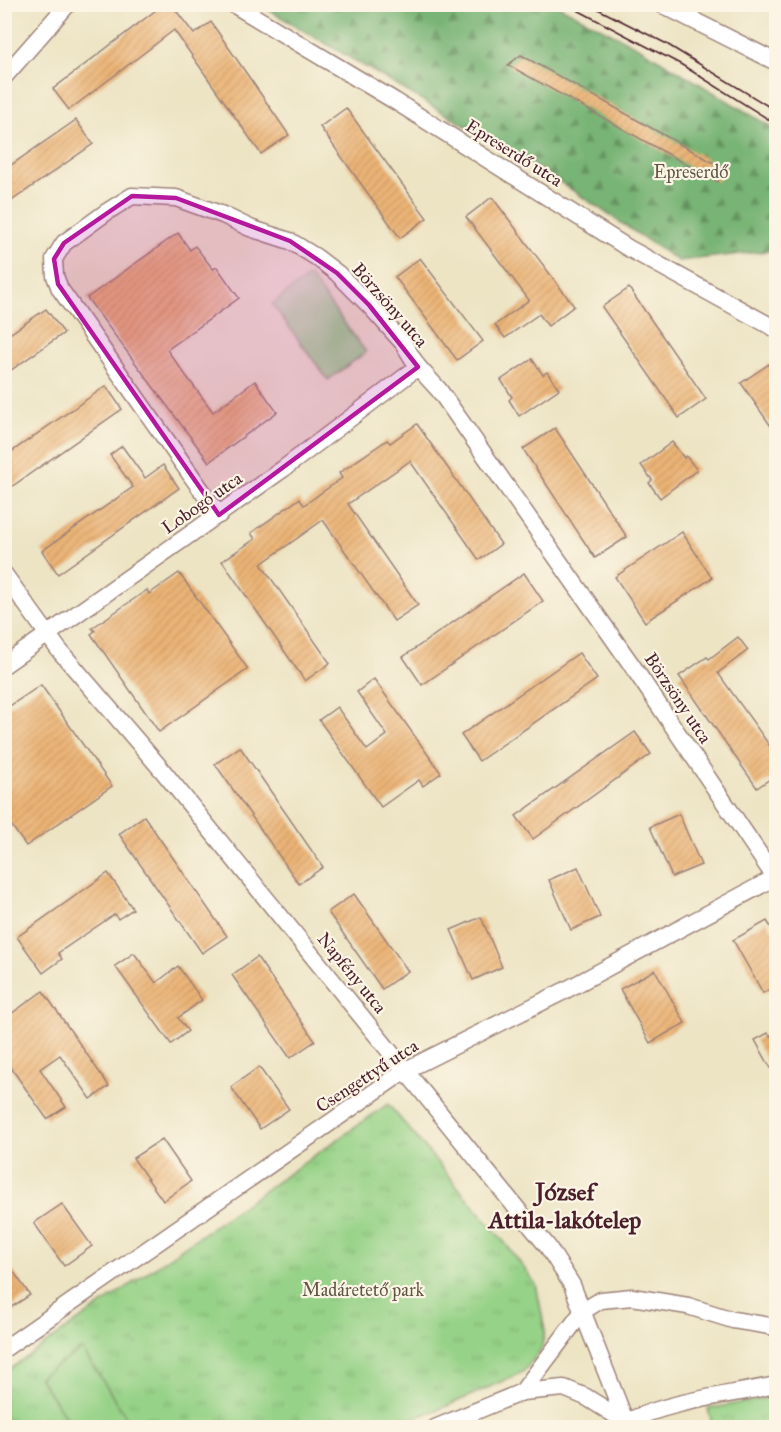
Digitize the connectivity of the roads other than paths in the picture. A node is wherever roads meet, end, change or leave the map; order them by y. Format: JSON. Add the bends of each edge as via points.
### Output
{"nodes":[{"id":1,"x":68,"y":4,"type":"edge"},
{"id":2,"x":233,"y":4,"type":"edge"},
{"id":3,"x":661,"y":4,"type":"edge"},
{"id":4,"x":777,"y":62,"type":"edge"},
{"id":5,"x":4,"y":77,"type":"edge"},
{"id":6,"x":777,"y":329,"type":"edge"},
{"id":7,"x":418,"y":367,"type":"junction"},
{"id":8,"x":219,"y":515,"type":"junction"},
{"id":9,"x":4,"y":574,"type":"edge"},
{"id":10,"x":47,"y":635,"type":"junction"},
{"id":11,"x":4,"y":665,"type":"edge"},
{"id":12,"x":776,"y":878,"type":"edge"},
{"id":13,"x":406,"y":1070,"type":"junction"},
{"id":14,"x":583,"y":1311,"type":"junction"},
{"id":15,"x":777,"y":1328,"type":"edge"},
{"id":16,"x":4,"y":1349,"type":"edge"},
{"id":17,"x":777,"y":1385,"type":"edge"},
{"id":18,"x":522,"y":1392,"type":"junction"},
{"id":19,"x":627,"y":1425,"type":"edge"},
{"id":20,"x":435,"y":1428,"type":"edge"}],
"edges":[{"from":1,"to":5,"type":"street"},
{"from":2,"to":6,"type":"street","name":"Epreserdő utca","via":[[395,100],[628,248]]},
{"from":3,"to":4,"type":"street"},
{"from":7,"to":8,"type":"street","name":"Lobogó utca"},
{"from":7,"to":8,"type":"street","name":"Börzsöny utca","via":[[403,343],[337,273],[290,241],[176,198],[132,196],[108,210],[64,243],[54,259],[55,276],[60,289]]},
{"from":7,"to":12,"type":"street","name":"Börzsöny utca","via":[[445,399],[632,664]]},
{"from":8,"to":10,"type":"street","name":"Lobogó utca"},
{"from":9,"to":10,"type":"street","name":"Napfény utca"},
{"from":10,"to":11,"type":"street","name":"Lobogó utca"},
{"from":10,"to":13,"type":"street","name":"Napfény utca"},
{"from":12,"to":13,"type":"street","name":"Csengettyű utca"},
{"from":13,"to":14,"type":"street","name":"Napfény utca","via":[[548,1247],[567,1275]]},
{"from":13,"to":16,"type":"street","name":"Csengettyű utca"},
{"from":14,"to":15,"type":"street","via":[[601,1300],[633,1297]]},
{"from":14,"to":18,"type":"street"},
{"from":14,"to":19,"type":"street","name":"Napfény utca"},
{"from":17,"to":19,"type":"street","via":[[645,1413]]},
{"from":18,"to":19,"type":"street","via":[[564,1388],[586,1397]]},
{"from":18,"to":20,"type":"street"}]}
